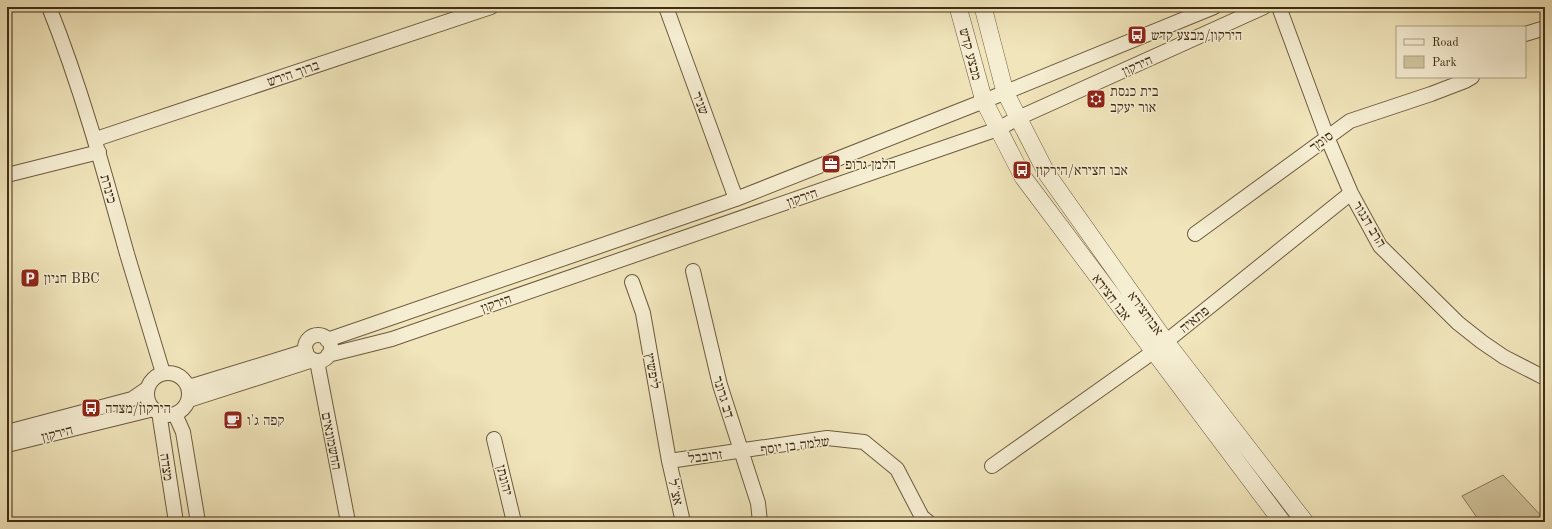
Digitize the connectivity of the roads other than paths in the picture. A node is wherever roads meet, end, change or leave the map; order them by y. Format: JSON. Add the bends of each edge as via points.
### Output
{"nodes":[{"id":1,"x":50,"y":7,"type":"edge"},
{"id":2,"x":491,"y":7,"type":"edge"},
{"id":3,"x":666,"y":7,"type":"edge"},
{"id":4,"x":958,"y":7,"type":"edge"},
{"id":5,"x":983,"y":7,"type":"edge"},
{"id":6,"x":1214,"y":7,"type":"edge"},
{"id":7,"x":1264,"y":7,"type":"edge"},
{"id":8,"x":1279,"y":7,"type":"edge"},
{"id":9,"x":1545,"y":28,"type":"edge"},
{"id":10,"x":1526,"y":34,"type":"edge"},
{"id":11,"x":1468,"y":79,"type":"edge"},
{"id":12,"x":1005,"y":92,"type":"junction"},
{"id":13,"x":984,"y":101,"type":"junction"},
{"id":14,"x":1018,"y":118,"type":"junction"},
{"id":15,"x":998,"y":129,"type":"junction"},
{"id":16,"x":1327,"y":137,"type":"junction"},
{"id":17,"x":97,"y":146,"type":"junction"},
{"id":18,"x":7,"y":175,"type":"edge"},
{"id":19,"x":1351,"y":194,"type":"junction"},
{"id":20,"x":736,"y":199,"type":"junction"},
{"id":21,"x":1195,"y":234,"type":"dead end"},
{"id":22,"x":693,"y":271,"type":"dead end"},
{"id":23,"x":632,"y":282,"type":"dead end"},
{"id":24,"x":327,"y":340,"type":"junction"},
{"id":25,"x":1166,"y":342,"type":"junction"},
{"id":26,"x":1153,"y":352,"type":"junction"},
{"id":27,"x":316,"y":357,"type":"junction"},
{"id":28,"x":164,"y":373,"type":"junction"},
{"id":29,"x":1545,"y":378,"type":"edge"},
{"id":30,"x":148,"y":388,"type":"junction"},
{"id":31,"x":189,"y":393,"type":"junction"},
{"id":32,"x":156,"y":411,"type":"junction"},
{"id":33,"x":175,"y":414,"type":"junction"},
{"id":34,"x":7,"y":432,"type":"edge"},
{"id":35,"x":494,"y":439,"type":"dead end"},
{"id":36,"x":7,"y":445,"type":"edge"},
{"id":37,"x":741,"y":452,"type":"junction"},
{"id":38,"x":669,"y":461,"type":"junction"},
{"id":39,"x":992,"y":466,"type":"dead end"},
{"id":40,"x":176,"y":522,"type":"edge"},
{"id":41,"x":198,"y":522,"type":"edge"},
{"id":42,"x":348,"y":522,"type":"edge"},
{"id":43,"x":514,"y":522,"type":"edge"},
{"id":44,"x":683,"y":522,"type":"edge"},
{"id":45,"x":760,"y":522,"type":"edge"},
{"id":46,"x":928,"y":522,"type":"edge"},
{"id":47,"x":1282,"y":522,"type":"edge"},
{"id":48,"x":1305,"y":522,"type":"edge"}],
"edges":[{"from":1,"to":17,"type":"street","name":"כינרת"},
{"from":2,"to":17,"type":"street","name":"ברוך הירש"},
{"from":3,"to":20,"type":"street","name":"שניר"},
{"from":4,"to":13,"type":"street","name":"מבצע קדש"},
{"from":5,"to":12,"type":"street","name":"מבצע קדש"},
{"from":6,"to":12,"type":"street","name":"הירקון"},
{"from":7,"to":14,"type":"street","name":"הירקון"},
{"from":8,"to":16,"type":"street","name":"הרב דנגור"},
{"from":9,"to":10,"type":"street"},
{"from":11,"to":16,"type":"street","name":"סומך","via":[[1362,116]]},
{"from":12,"to":13,"type":"street","name":"הירקון"},
{"from":12,"to":14,"type":"street","name":"אבוחצירא"},
{"from":13,"to":15,"type":"street","name":"אבו חצירא"},
{"from":13,"to":20,"type":"street","name":"הירקון"},
{"from":14,"to":15,"type":"street","name":"הירקון"},
{"from":14,"to":25,"type":"street","name":"אבוחצירא","via":[[1047,174]]},
{"from":15,"to":26,"type":"street","name":"אבו חצירא","via":[[1023,177]]},
{"from":15,"to":27,"type":"street","name":"הירקון","via":[[392,339]]},
{"from":16,"to":19,"type":"street","name":"הרב דנגור"},
{"from":16,"to":21,"type":"street","name":"סומך"},
{"from":17,"to":18,"type":"street","name":"ברוך הירש"},
{"from":17,"to":28,"type":"street","name":"כינרת"},
{"from":19,"to":25,"type":"street","name":"פתאיה"},
{"from":19,"to":29,"type":"street","name":"הרב דנגור","via":[[1380,246],[1458,323],[1504,357]]},
{"from":20,"to":24,"type":"street","name":"הירקון"},
{"from":22,"to":37,"type":"street","name":"דב גרונר","via":[[720,385]]},
{"from":23,"to":38,"type":"street","name":"ליפשיץ","via":[[643,313]]},
{"from":24,"to":27,"type":"street","name":"החשמונאים","via":[[331,347]]},
{"from":24,"to":27,"type":"street","name":"הירקון","via":[[320,336],[312,337],[306,343]]},
{"from":25,"to":26,"type":"street","name":"פתאיה"},
{"from":25,"to":48,"type":"street","name":"אבוחצירא"},
{"from":26,"to":39,"type":"street","name":"פתאיה"},
{"from":26,"to":47,"type":"street","name":"אבו חצירא"},
{"from":27,"to":31,"type":"street","name":"הירקון"},
{"from":27,"to":42,"type":"street","name":"החשמונאים"},
{"from":28,"to":30,"type":"street","via":[[153,378]]},
{"from":28,"to":31,"type":"street","via":[[169,372],[183,378]]},
{"from":30,"to":32,"type":"street","via":[[148,400]]},
{"from":30,"to":34,"type":"street","name":"הירקון","via":[[132,399]]},
{"from":31,"to":33,"type":"street","via":[[184,408]]},
{"from":32,"to":33,"type":"street"},
{"from":32,"to":36,"type":"street","name":"הירקון"},
{"from":32,"to":40,"type":"street","name":"מצדה"},
{"from":33,"to":41,"type":"street","via":[[183,432]]},
{"from":35,"to":43,"type":"street","name":"יהונתן"},
{"from":37,"to":38,"type":"street","name":"זרובבל"},
{"from":37,"to":45,"type":"street","name":"דב גרונר","via":[[758,503]]},
{"from":37,"to":46,"type":"street","name":"שלמה בן יוסף","via":[[827,438],[864,442],[897,469],[922,517]]},
{"from":38,"to":44,"type":"street","name":"אצ\"ל"}]}
